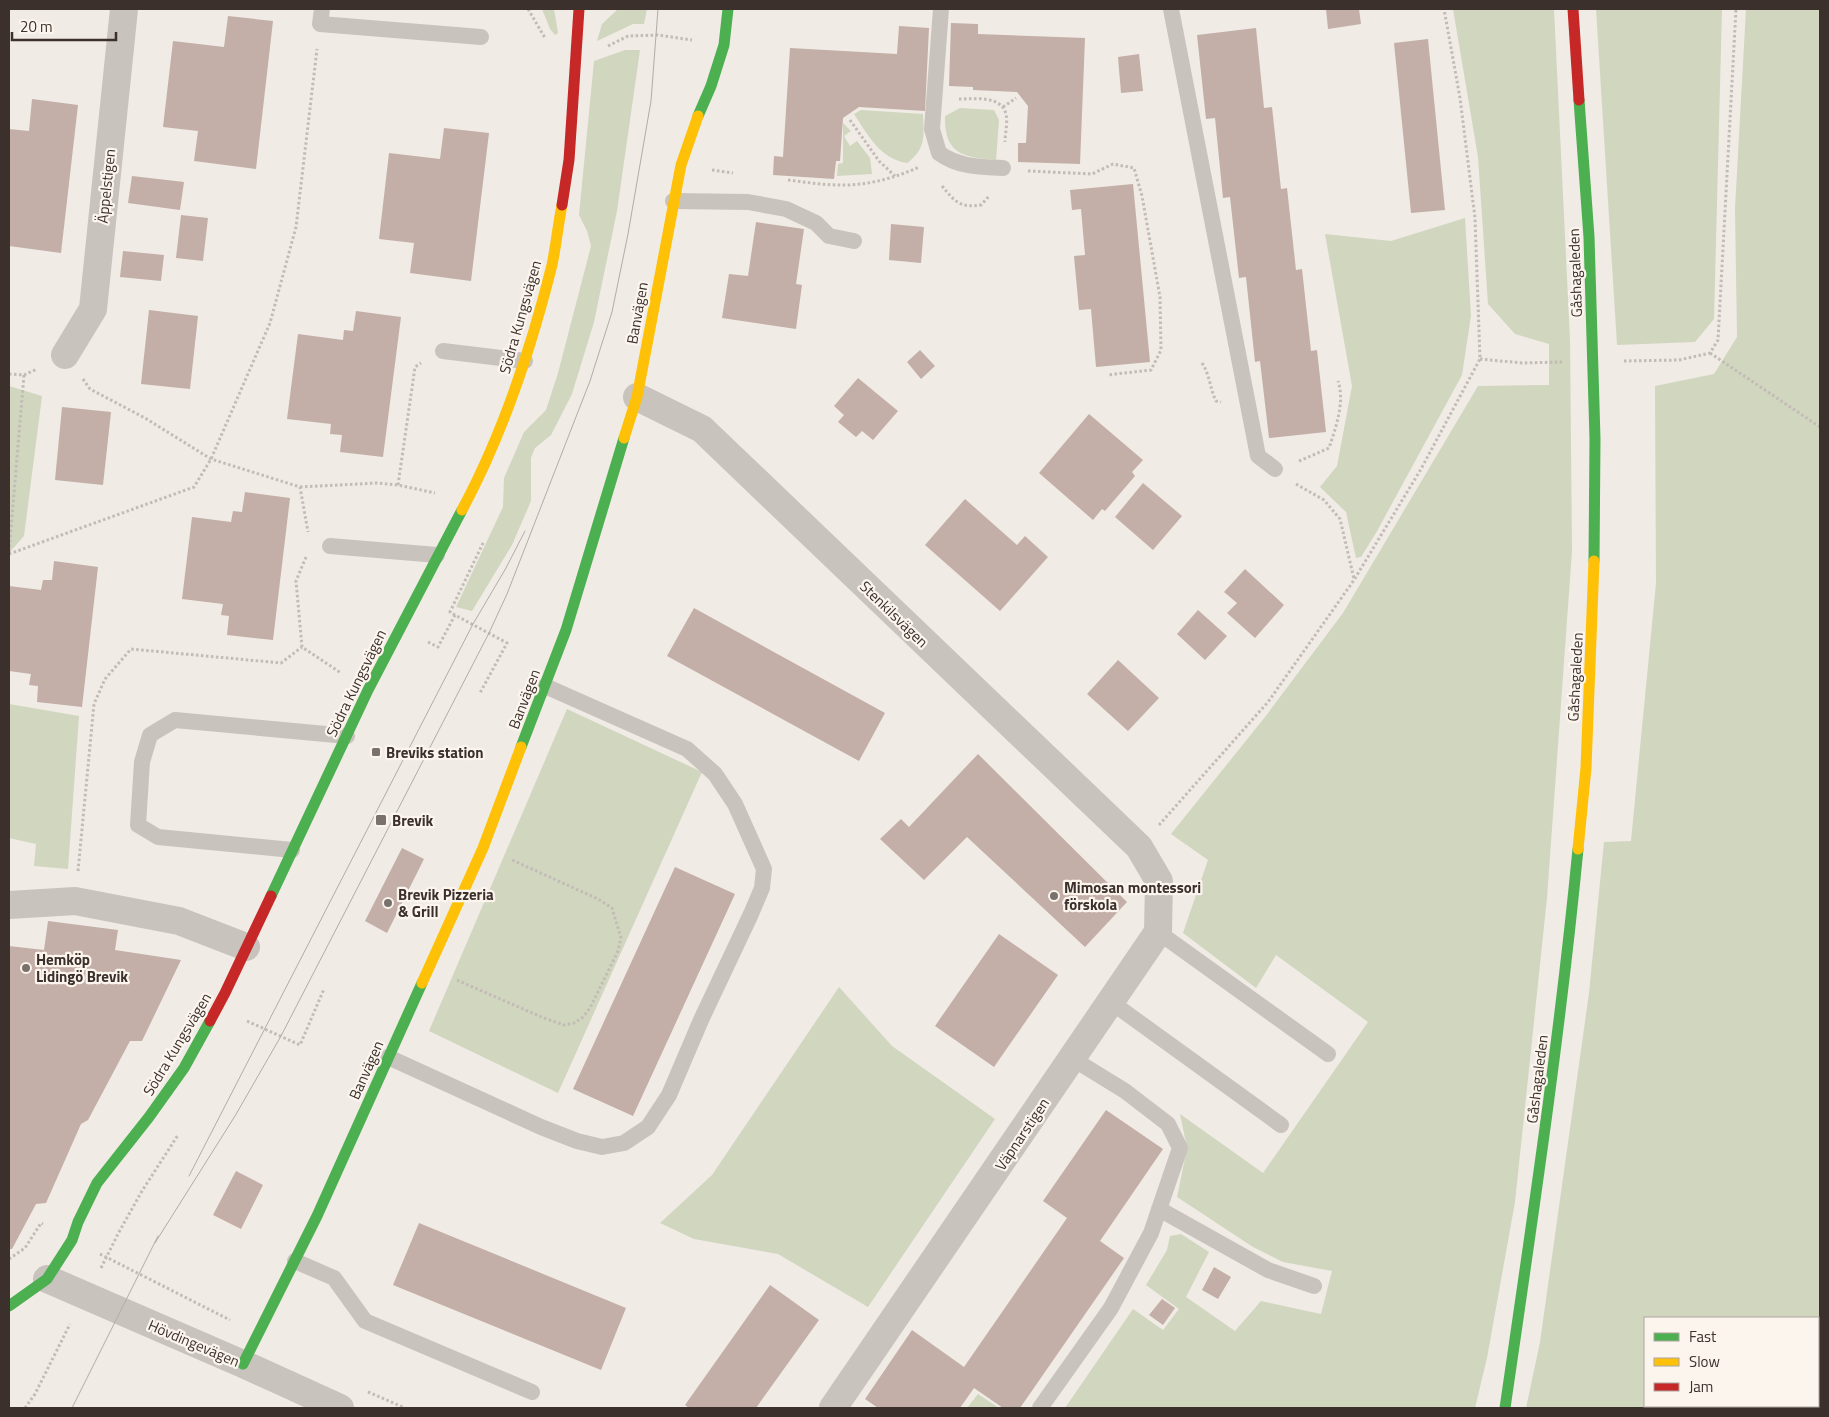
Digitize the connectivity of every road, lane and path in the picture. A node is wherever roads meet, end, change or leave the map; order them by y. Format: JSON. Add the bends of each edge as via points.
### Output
{"nodes":[{"id":1,"x":124,"y":9,"type":"edge"},
{"id":2,"x":528,"y":9,"type":"edge"},
{"id":3,"x":579,"y":9,"type":"edge"},
{"id":4,"x":728,"y":9,"type":"edge"},
{"id":5,"x":941,"y":9,"type":"edge"},
{"id":6,"x":1170,"y":9,"type":"edge"},
{"id":7,"x":1444,"y":9,"type":"edge"},
{"id":8,"x":1573,"y":9,"type":"edge"},
{"id":9,"x":1736,"y":9,"type":"edge"},
{"id":10,"x":321,"y":16,"type":"edge"},
{"id":11,"x":481,"y":36,"type":"dead end"},
{"id":12,"x":724,"y":45,"type":"junction"},
{"id":13,"x":577,"y":52,"type":"junction"},
{"id":14,"x":1016,"y":98,"type":"dead end"},
{"id":15,"x":1003,"y":107,"type":"dead end"},
{"id":16,"x":850,"y":120,"type":"dead end"},
{"id":17,"x":942,"y":156,"type":"junction"},
{"id":18,"x":681,"y":165,"type":"junction"},
{"id":19,"x":1003,"y":168,"type":"joint"},
{"id":20,"x":736,"y":174,"type":"dead end"},
{"id":21,"x":895,"y":176,"type":"junction"},
{"id":22,"x":786,"y":180,"type":"dead end"},
{"id":23,"x":673,"y":202,"type":"junction"},
{"id":24,"x":854,"y":241,"type":"dead end"},
{"id":25,"x":443,"y":351,"type":"joint"},
{"id":26,"x":1710,"y":353,"type":"junction"},
{"id":27,"x":65,"y":355,"type":"junction"},
{"id":28,"x":1480,"y":359,"type":"junction"},
{"id":29,"x":1679,"y":360,"type":"dead end"},
{"id":30,"x":525,"y":361,"type":"junction"},
{"id":31,"x":1202,"y":363,"type":"dead end"},
{"id":32,"x":1522,"y":363,"type":"dead end"},
{"id":33,"x":9,"y":374,"type":"edge"},
{"id":34,"x":24,"y":375,"type":"junction"},
{"id":35,"x":1107,"y":375,"type":"dead end"},
{"id":36,"x":1338,"y":381,"type":"dead end"},
{"id":37,"x":638,"y":397,"type":"junction"},
{"id":38,"x":1222,"y":402,"type":"dead end"},
{"id":39,"x":1820,"y":427,"type":"edge"},
{"id":40,"x":211,"y":459,"type":"junction"},
{"id":41,"x":1275,"y":469,"type":"junction"},
{"id":42,"x":398,"y":485,"type":"junction"},
{"id":43,"x":300,"y":487,"type":"junction"},
{"id":44,"x":467,"y":500,"type":"junction"},
{"id":45,"x":309,"y":535,"type":"dead end"},
{"id":46,"x":330,"y":546,"type":"dead end"},
{"id":47,"x":9,"y":553,"type":"edge"},
{"id":48,"x":307,"y":554,"type":"dead end"},
{"id":49,"x":437,"y":555,"type":"junction"},
{"id":50,"x":1354,"y":580,"type":"junction"},
{"id":51,"x":438,"y":647,"type":"dead end"},
{"id":52,"x":545,"y":686,"type":"junction"},
{"id":53,"x":368,"y":690,"type":"junction"},
{"id":54,"x":480,"y":693,"type":"dead end"},
{"id":55,"x":347,"y":736,"type":"junction"},
{"id":56,"x":484,"y":848,"type":"junction"},
{"id":57,"x":1139,"y":848,"type":"junction"},
{"id":58,"x":292,"y":850,"type":"junction"},
{"id":59,"x":9,"y":905,"type":"edge"},
{"id":60,"x":1158,"y":932,"type":"junction"},
{"id":61,"x":246,"y":947,"type":"junction"},
{"id":62,"x":430,"y":967,"type":"junction"},
{"id":63,"x":324,"y":989,"type":"dead end"},
{"id":64,"x":1112,"y":1002,"type":"junction"},
{"id":65,"x":248,"y":1020,"type":"dead end"},
{"id":66,"x":1328,"y":1054,"type":"dead end"},
{"id":67,"x":388,"y":1057,"type":"junction"},
{"id":68,"x":1073,"y":1059,"type":"junction"},
{"id":69,"x":1281,"y":1125,"type":"dead end"},
{"id":70,"x":179,"y":1133,"type":"dead end"},
{"id":71,"x":1159,"y":1209,"type":"junction"},
{"id":72,"x":295,"y":1261,"type":"junction"},
{"id":73,"x":47,"y":1279,"type":"junction"},
{"id":74,"x":1314,"y":1286,"type":"dead end"},
{"id":75,"x":85,"y":1297,"type":"junction"},
{"id":76,"x":9,"y":1306,"type":"edge"},
{"id":77,"x":1516,"y":1343,"type":"junction"},
{"id":78,"x":244,"y":1364,"type":"junction"},
{"id":79,"x":532,"y":1392,"type":"dead end"},
{"id":80,"x":25,"y":1408,"type":"edge"},
{"id":81,"x":340,"y":1408,"type":"edge"},
{"id":82,"x":833,"y":1408,"type":"edge"},
{"id":83,"x":1040,"y":1408,"type":"edge"},
{"id":84,"x":1496,"y":1408,"type":"edge"},
{"id":85,"x":1505,"y":1408,"type":"edge"}],
"edges":[{"from":1,"to":27,"type":"street","name":"Äppelstigen","via":[[93,309]]},
{"from":2,"to":13,"type":"path","via":[[545,38]]},
{"from":3,"to":13,"type":"street","name":"Södra Kungsvägen"},
{"from":4,"to":12,"type":"street","name":"Banvägen"},
{"from":5,"to":17,"type":"lane","via":[[932,129]]},
{"from":6,"to":41,"type":"lane","via":[[1258,456]]},
{"from":7,"to":28,"type":"path","via":[[1460,98],[1475,218]]},
{"from":8,"to":77,"type":"street","name":"Gåshagaleden","via":[[1590,247],[1596,439],[1586,768],[1570,933]]},
{"from":9,"to":26,"type":"path","via":[[1718,340]]},
{"from":10,"to":11,"type":"lane"},
{"from":10,"to":40,"type":"path","via":[[296,228],[270,323]]},
{"from":12,"to":13,"type":"path","via":[[658,35],[628,36],[600,49]]},
{"from":12,"to":18,"type":"street","name":"Banvägen"},
{"from":13,"to":30,"type":"street","name":"Södra Kungsvägen","via":[[569,160],[552,264]]},
{"from":14,"to":15,"type":"path"},
{"from":16,"to":21,"type":"path","via":[[879,161]]},
{"from":17,"to":19,"type":"lane","via":[[951,162],[973,167]]},
{"from":17,"to":21,"type":"path"},
{"from":18,"to":20,"type":"path"},
{"from":18,"to":23,"type":"street","name":"Banvägen"},
{"from":19,"to":35,"type":"path","via":[[1092,174],[1113,164],[1134,168],[1160,297],[1161,350],[1150,370]]},
{"from":21,"to":22,"type":"path","via":[[841,186]]},
{"from":23,"to":24,"type":"lane","via":[[748,202],[786,209],[816,223],[829,236]]},
{"from":23,"to":37,"type":"street","name":"Banvägen"},
{"from":25,"to":30,"type":"lane"},
{"from":25,"to":42,"type":"path","via":[[415,367]]},
{"from":26,"to":29,"type":"path"},
{"from":26,"to":39,"type":"path"},
{"from":27,"to":34,"type":"path"},
{"from":27,"to":40,"type":"path","via":[[90,389]]},
{"from":28,"to":32,"type":"path"},
{"from":28,"to":50,"type":"path","via":[[1422,470]]},
{"from":30,"to":44,"type":"street","name":"Södra Kungsvägen"},
{"from":31,"to":38,"type":"path","via":[[1208,371],[1212,394],[1216,401]]},
{"from":33,"to":34,"type":"path"},
{"from":34,"to":47,"type":"path"},
{"from":36,"to":41,"type":"path","via":[[1341,390],[1338,420],[1329,448]]},
{"from":37,"to":52,"type":"street","name":"Banvägen","via":[[566,630]]},
{"from":37,"to":57,"type":"street","name":"Stenkilsvägen","via":[[702,429]]},
{"from":40,"to":43,"type":"path"},
{"from":40,"to":47,"type":"path","via":[[194,487]]},
{"from":41,"to":50,"type":"path","via":[[1324,500],[1340,519]]},
{"from":42,"to":43,"type":"path"},
{"from":42,"to":44,"type":"path"},
{"from":43,"to":45,"type":"path"},
{"from":44,"to":49,"type":"street","name":"Södra Kungsvägen"},
{"from":46,"to":49,"type":"lane"},
{"from":48,"to":53,"type":"path","via":[[296,581],[302,646]]},
{"from":49,"to":53,"type":"street","name":"Södra Kungsvägen"},
{"from":50,"to":57,"type":"path","via":[[1268,702]]},
{"from":51,"to":54,"type":"path","via":[[455,615],[507,643]]},
{"from":52,"to":56,"type":"street","name":"Banvägen"},
{"from":52,"to":67,"type":"lane","via":[[687,749],[715,774],[735,804],[764,869],[762,888],[751,914],[669,1094],[648,1127],[624,1143],[602,1147],[577,1141]]},
{"from":53,"to":55,"type":"street","name":"Södra Kungsvägen"},
{"from":55,"to":58,"type":"street","name":"Södra Kungsvägen"},
{"from":55,"to":58,"type":"lane","via":[[175,720],[150,735],[142,762],[138,826],[158,836]]},
{"from":56,"to":62,"type":"street","name":"Banvägen"},
{"from":56,"to":62,"type":"path","via":[[612,908],[621,938],[618,951],[590,1008],[582,1018],[564,1026]]},
{"from":57,"to":60,"type":"street","via":[[1159,881]]},
{"from":58,"to":61,"type":"street","name":"Södra Kungsvägen"},
{"from":59,"to":61,"type":"street","via":[[75,901],[179,921]]},
{"from":60,"to":64,"type":"street","name":"Väpnarstigen"},
{"from":60,"to":66,"type":"lane"},
{"from":61,"to":73,"type":"street","name":"Södra Kungsvägen","via":[[184,1068],[96,1183],[72,1240]]},
{"from":62,"to":67,"type":"street","name":"Banvägen"},
{"from":63,"to":65,"type":"path","via":[[300,1045]]},
{"from":64,"to":68,"type":"street","name":"Väpnarstigen"},
{"from":64,"to":69,"type":"lane"},
{"from":67,"to":72,"type":"street","name":"Banvägen"},
{"from":68,"to":71,"type":"lane","via":[[1125,1091],[1168,1124],[1180,1148]]},
{"from":68,"to":82,"type":"street","name":"Väpnarstigen"},
{"from":70,"to":75,"type":"path","via":[[142,1191]]},
{"from":71,"to":74,"type":"lane","via":[[1268,1270]]},
{"from":71,"to":83,"type":"lane","via":[[1151,1233],[1111,1308]]},
{"from":72,"to":78,"type":"street","name":"Banvägen"},
{"from":72,"to":79,"type":"lane","via":[[334,1278],[365,1321]]},
{"from":73,"to":75,"type":"street","name":"Hövdingevägen"},
{"from":73,"to":76,"type":"street","name":"Södra Kungsvägen"},
{"from":75,"to":78,"type":"street","name":"Hövdingevägen"},
{"from":75,"to":80,"type":"path"},
{"from":77,"to":84,"type":"street","name":"Gåshagaleden"},
{"from":77,"to":85,"type":"street","name":"Gåshagaleden"},
{"from":78,"to":81,"type":"street","name":"Hövdingevägen"}]}
